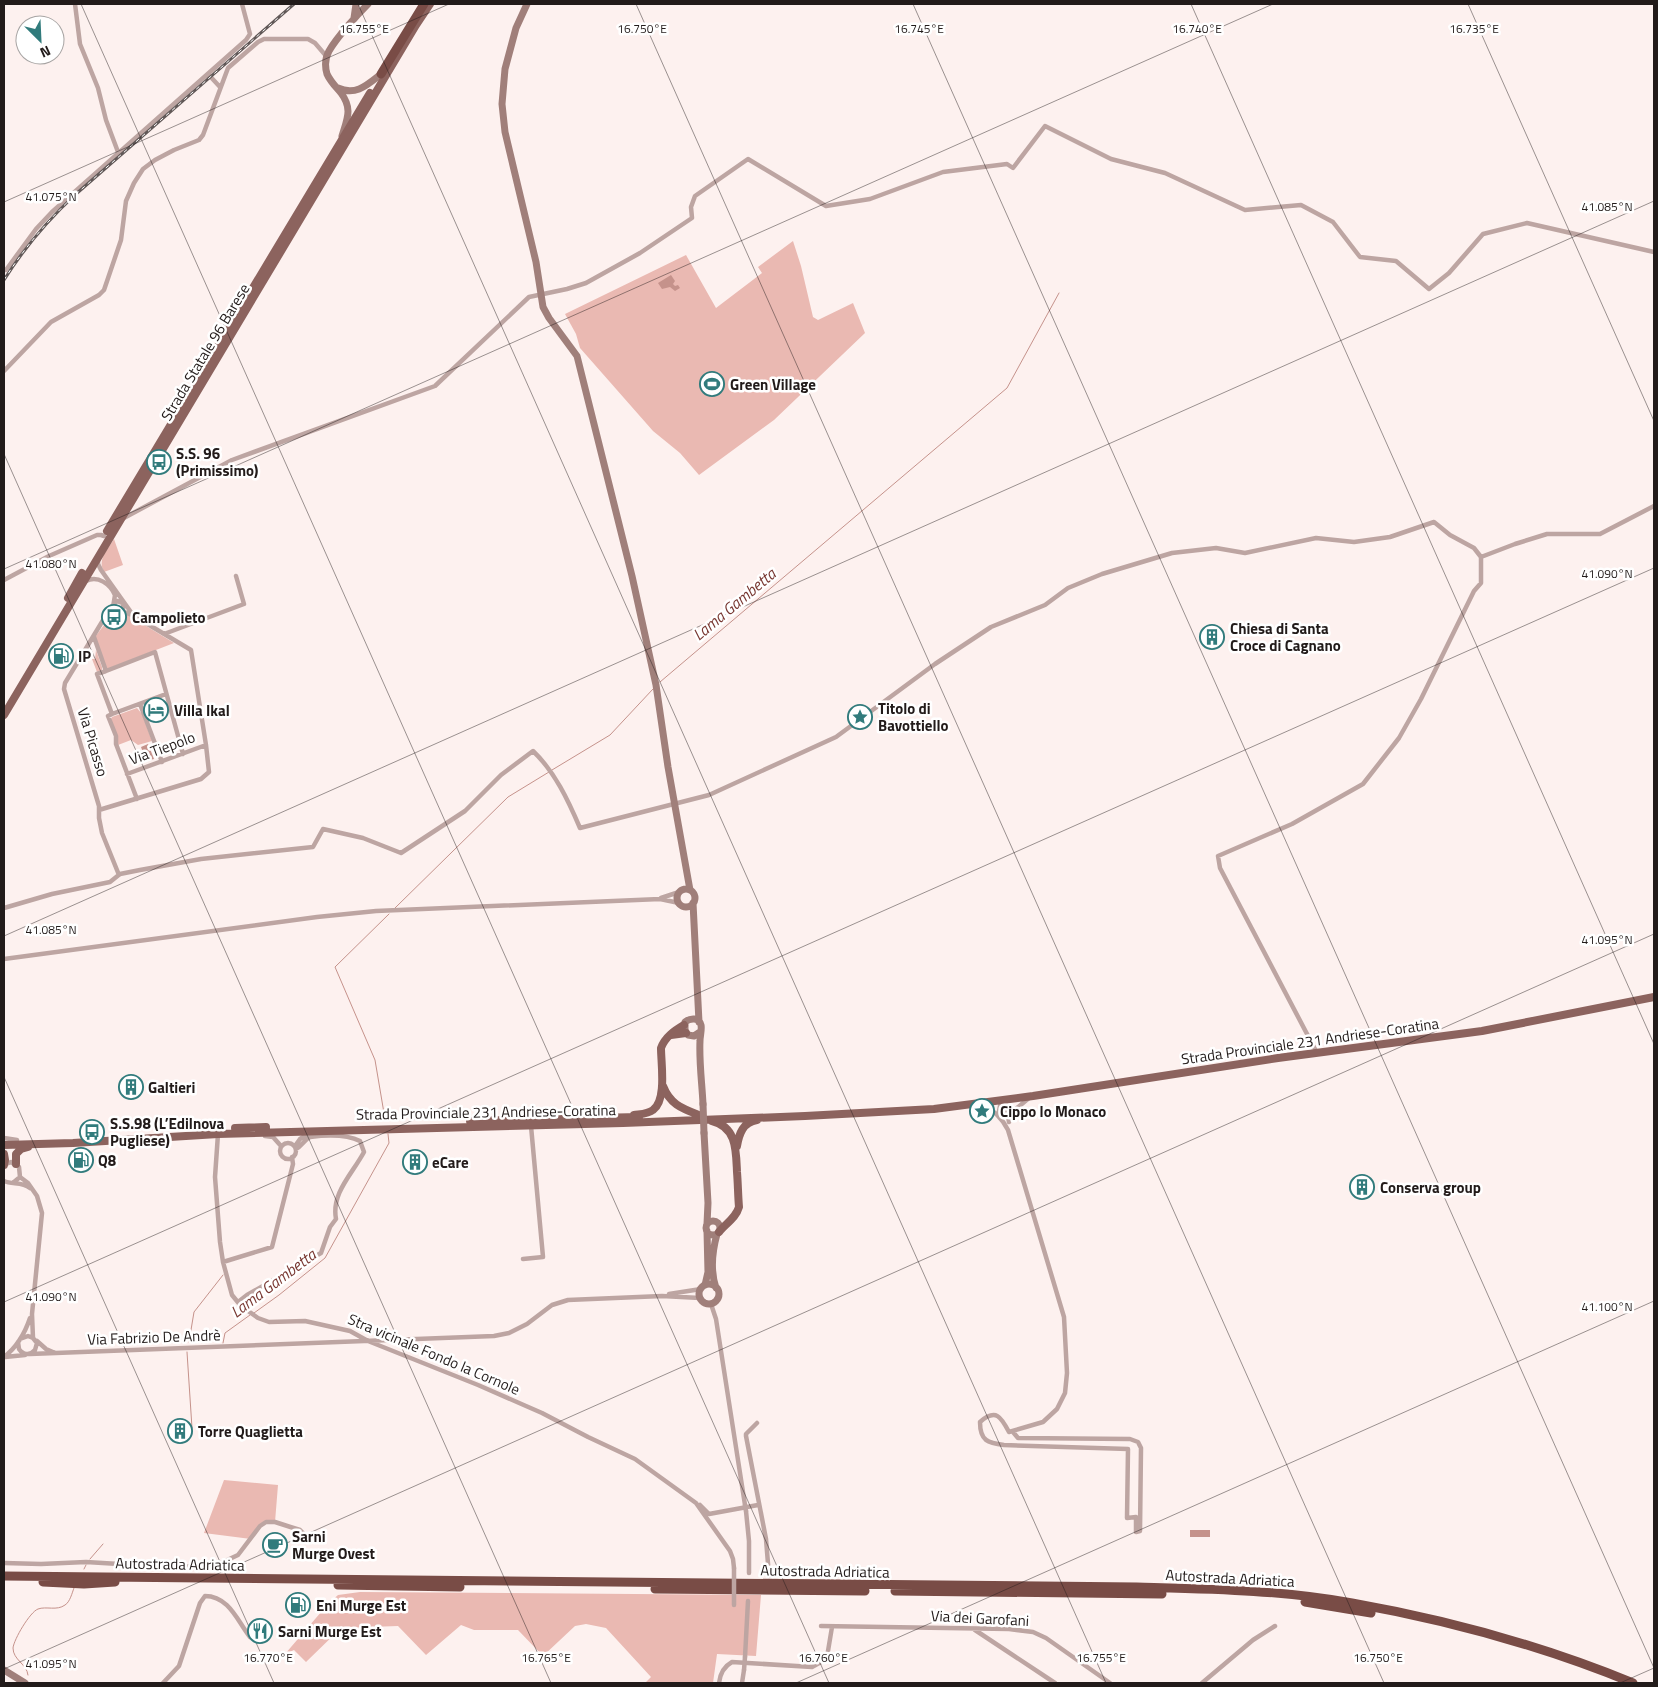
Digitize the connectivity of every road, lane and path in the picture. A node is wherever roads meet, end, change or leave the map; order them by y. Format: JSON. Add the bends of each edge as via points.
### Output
{"nodes":[{"id":1,"x":75,"y":4,"type":"edge"},
{"id":2,"x":242,"y":4,"type":"edge"},
{"id":3,"x":356,"y":4,"type":"edge"},
{"id":4,"x":362,"y":4,"type":"edge"},
{"id":5,"x":368,"y":4,"type":"edge"},
{"id":6,"x":424,"y":4,"type":"edge"},
{"id":7,"x":430,"y":4,"type":"edge"},
{"id":8,"x":522,"y":4,"type":"edge"},
{"id":9,"x":527,"y":4,"type":"edge"},
{"id":10,"x":521,"y":15,"type":"junction"},
{"id":11,"x":354,"y":19,"type":"junction"},
{"id":12,"x":327,"y":57,"type":"junction"},
{"id":13,"x":208,"y":74,"type":"junction"},
{"id":14,"x":381,"y":74,"type":"junction"},
{"id":15,"x":220,"y":87,"type":"junction"},
{"id":16,"x":336,"y":87,"type":"junction"},
{"id":17,"x":341,"y":141,"type":"junction"},
{"id":18,"x":118,"y":152,"type":"junction"},
{"id":19,"x":1654,"y":252,"type":"edge"},
{"id":20,"x":6,"y":270,"type":"dead end"},
{"id":21,"x":540,"y":294,"type":"junction"},
{"id":22,"x":4,"y":371,"type":"edge"},
{"id":23,"x":1654,"y":506,"type":"edge"},
{"id":24,"x":120,"y":520,"type":"junction"},
{"id":25,"x":104,"y":536,"type":"junction"},
{"id":26,"x":99,"y":554,"type":"junction"},
{"id":27,"x":1481,"y":557,"type":"junction"},
{"id":28,"x":236,"y":576,"type":"dead end"},
{"id":29,"x":4,"y":580,"type":"edge"},
{"id":30,"x":81,"y":585,"type":"junction"},
{"id":31,"x":114,"y":603,"type":"junction"},
{"id":32,"x":123,"y":603,"type":"junction"},
{"id":33,"x":121,"y":611,"type":"junction"},
{"id":34,"x":134,"y":616,"type":"junction"},
{"id":35,"x":102,"y":622,"type":"junction"},
{"id":36,"x":164,"y":634,"type":"junction"},
{"id":37,"x":94,"y":637,"type":"junction"},
{"id":38,"x":106,"y":671,"type":"junction"},
{"id":39,"x":166,"y":694,"type":"junction"},
{"id":40,"x":140,"y":704,"type":"junction"},
{"id":41,"x":4,"y":705,"type":"edge"},
{"id":42,"x":112,"y":714,"type":"junction"},
{"id":43,"x":4,"y":715,"type":"edge"},
{"id":44,"x":206,"y":745,"type":"junction"},
{"id":45,"x":183,"y":754,"type":"junction"},
{"id":46,"x":162,"y":762,"type":"junction"},
{"id":47,"x":127,"y":774,"type":"junction"},
{"id":48,"x":137,"y":799,"type":"junction"},
{"id":49,"x":676,"y":804,"type":"junction"},
{"id":50,"x":99,"y":810,"type":"junction"},
{"id":51,"x":686,"y":872,"type":"junction"},
{"id":52,"x":119,"y":875,"type":"junction"},
{"id":53,"x":690,"y":890,"type":"junction"},
{"id":54,"x":680,"y":891,"type":"junction"},
{"id":55,"x":660,"y":899,"type":"junction"},
{"id":56,"x":694,"y":903,"type":"junction"},
{"id":57,"x":680,"y":905,"type":"junction"},
{"id":58,"x":4,"y":908,"type":"edge"},
{"id":59,"x":694,"y":923,"type":"junction"},
{"id":60,"x":4,"y":959,"type":"edge"},
{"id":61,"x":1654,"y":997,"type":"edge"},
{"id":62,"x":698,"y":998,"type":"junction"},
{"id":63,"x":699,"y":1022,"type":"junction"},
{"id":64,"x":687,"y":1027,"type":"junction"},
{"id":65,"x":700,"y":1032,"type":"junction"},
{"id":66,"x":1317,"y":1053,"type":"junction"},
{"id":67,"x":700,"y":1056,"type":"junction"},
{"id":68,"x":662,"y":1084,"type":"junction"},
{"id":69,"x":1033,"y":1096,"type":"junction"},
{"id":70,"x":1001,"y":1101,"type":"junction"},
{"id":71,"x":978,"y":1103,"type":"junction"},
{"id":72,"x":968,"y":1104,"type":"junction"},
{"id":73,"x":622,"y":1117,"type":"junction"},
{"id":74,"x":697,"y":1117,"type":"junction"},
{"id":75,"x":769,"y":1117,"type":"junction"},
{"id":76,"x":1001,"y":1118,"type":"junction"},
{"id":77,"x":1009,"y":1122,"type":"junction"},
{"id":78,"x":531,"y":1126,"type":"junction"},
{"id":79,"x":326,"y":1130,"type":"junction"},
{"id":80,"x":1008,"y":1130,"type":"junction"},
{"id":81,"x":239,"y":1133,"type":"junction"},
{"id":82,"x":218,"y":1134,"type":"junction"},
{"id":83,"x":4,"y":1139,"type":"edge"},
{"id":84,"x":38,"y":1145,"type":"junction"},
{"id":85,"x":4,"y":1146,"type":"edge"},
{"id":86,"x":282,"y":1146,"type":"junction"},
{"id":87,"x":295,"y":1148,"type":"junction"},
{"id":88,"x":736,"y":1148,"type":"junction"},
{"id":89,"x":4,"y":1154,"type":"edge"},
{"id":90,"x":292,"y":1158,"type":"junction"},
{"id":91,"x":16,"y":1164,"type":"junction"},
{"id":92,"x":4,"y":1165,"type":"edge"},
{"id":93,"x":20,"y":1177,"type":"junction"},
{"id":94,"x":4,"y":1181,"type":"edge"},
{"id":95,"x":14,"y":1182,"type":"junction"},
{"id":96,"x":32,"y":1189,"type":"junction"},
{"id":97,"x":732,"y":1219,"type":"junction"},
{"id":98,"x":711,"y":1224,"type":"junction"},
{"id":99,"x":718,"y":1233,"type":"junction"},
{"id":100,"x":523,"y":1259,"type":"dead end"},
{"id":101,"x":222,"y":1262,"type":"junction"},
{"id":102,"x":703,"y":1287,"type":"junction"},
{"id":103,"x":716,"y":1288,"type":"junction"},
{"id":104,"x":662,"y":1296,"type":"junction"},
{"id":105,"x":700,"y":1298,"type":"junction"},
{"id":106,"x":238,"y":1302,"type":"junction"},
{"id":107,"x":711,"y":1304,"type":"junction"},
{"id":108,"x":32,"y":1314,"type":"junction"},
{"id":109,"x":34,"y":1339,"type":"junction"},
{"id":110,"x":19,"y":1340,"type":"junction"},
{"id":111,"x":368,"y":1341,"type":"junction"},
{"id":112,"x":28,"y":1354,"type":"junction"},
{"id":113,"x":57,"y":1354,"type":"junction"},
{"id":114,"x":757,"y":1423,"type":"dead end"},
{"id":115,"x":1013,"y":1432,"type":"junction"},
{"id":116,"x":696,"y":1503,"type":"junction"},
{"id":117,"x":758,"y":1505,"type":"junction"},
{"id":118,"x":304,"y":1534,"type":"dead end"},
{"id":119,"x":4,"y":1563,"type":"edge"},
{"id":120,"x":749,"y":1573,"type":"dead end"},
{"id":121,"x":769,"y":1576,"type":"dead end"},
{"id":122,"x":5,"y":1580,"type":"edge"},
{"id":123,"x":748,"y":1601,"type":"dead end"},
{"id":124,"x":734,"y":1605,"type":"dead end"},
{"id":125,"x":821,"y":1626,"type":"dead end"},
{"id":126,"x":1275,"y":1626,"type":"dead end"},
{"id":127,"x":832,"y":1628,"type":"junction"},
{"id":128,"x":974,"y":1629,"type":"junction"},
{"id":129,"x":250,"y":1637,"type":"dead end"},
{"id":130,"x":4,"y":1670,"type":"edge"},
{"id":131,"x":4,"y":1674,"type":"edge"},
{"id":132,"x":18,"y":1683,"type":"edge"},
{"id":133,"x":25,"y":1683,"type":"edge"},
{"id":134,"x":163,"y":1683,"type":"edge"},
{"id":135,"x":719,"y":1683,"type":"edge"},
{"id":136,"x":742,"y":1683,"type":"edge"},
{"id":137,"x":1055,"y":1683,"type":"edge"},
{"id":138,"x":1110,"y":1683,"type":"edge"},
{"id":139,"x":1202,"y":1683,"type":"edge"},
{"id":140,"x":1616,"y":1683,"type":"edge"},
{"id":141,"x":1633,"y":1683,"type":"edge"}],
"edges":[{"from":1,"to":18,"type":"street","via":[[80,44]]},
{"from":2,"to":13,"type":"street","via":[[249,37]]},
{"from":3,"to":11,"type":"main road"},
{"from":4,"to":11,"type":"main road"},
{"from":5,"to":11,"type":"main road"},
{"from":6,"to":14,"type":"highway","name":"Strada Statale 96 Barese"},
{"from":7,"to":24,"type":"main road","name":"Strada Statale 96 Barese"},
{"from":8,"to":10,"type":"main road"},
{"from":9,"to":10,"type":"main road"},
{"from":10,"to":21,"type":"main road","via":[[505,69],[503,119],[536,262]]},
{"from":11,"to":12,"type":"main road"},
{"from":12,"to":15,"type":"street","via":[[308,39],[264,39],[228,68]]},
{"from":12,"to":16,"type":"main road","via":[[326,72]]},
{"from":13,"to":15,"type":"street"},
{"from":13,"to":18,"type":"street"},
{"from":14,"to":16,"type":"main road","via":[[358,90],[351,92]]},
{"from":14,"to":17,"type":"main road","name":"Strada Statale 96 Barese"},
{"from":15,"to":22,"type":"street","via":[[199,140],[155,160],[143,169],[134,184],[126,200],[121,240],[104,290],[91,301],[51,322]]},
{"from":16,"to":17,"type":"main road","via":[[346,101],[349,114]]},
{"from":17,"to":25,"type":"main road","name":"Strada Statale 96 Barese"},
{"from":18,"to":20,"type":"street","via":[[52,212]]},
{"from":19,"to":21,"type":"street","via":[[1527,223],[1483,234],[1450,273],[1429,289],[1396,261],[1360,257],[1333,222],[1301,205],[1246,210],[1166,172],[1111,159],[1045,126],[1013,168],[1007,164],[943,172],[870,200],[826,206],[748,159],[695,196],[692,218],[640,253],[576,287]]},
{"from":21,"to":24,"type":"street","via":[[529,297],[435,386],[232,460]]},
{"from":21,"to":49,"type":"main road","via":[[546,315],[577,356],[648,645]]},
{"from":23,"to":27,"type":"street","via":[[1600,534],[1547,534]]},
{"from":24,"to":26,"type":"main road","name":"Strada Statale 96 Barese"},
{"from":25,"to":29,"type":"street","via":[[97,535],[49,556]]},
{"from":25,"to":41,"type":"main road","name":"Strada Statale 96 Barese"},
{"from":26,"to":30,"type":"main road","name":"Strada Statale 96 Barese"},
{"from":26,"to":32,"type":"street","via":[[99,567]]},
{"from":27,"to":49,"type":"street","via":[[1474,548],[1434,522],[1390,537],[1354,542],[1316,538],[1245,553],[1216,548],[1172,553],[1102,574],[1068,588],[1045,605],[991,627],[836,737],[708,795]]},
{"from":27,"to":66,"type":"street","via":[[1481,583],[1474,590],[1421,699],[1399,738],[1363,784],[1292,824],[1218,856],[1220,868]]},
{"from":28,"to":36,"type":"street","via":[[244,604]]},
{"from":30,"to":31,"type":"street","via":[[92,578],[103,582],[113,591]]},
{"from":30,"to":43,"type":"main road","name":"Strada Statale 96 Barese"},
{"from":31,"to":32,"type":"street"},
{"from":31,"to":33,"type":"street","via":[[115,610]]},
{"from":31,"to":35,"type":"street","name":"Via Picasso"},
{"from":32,"to":33,"type":"street"},
{"from":32,"to":34,"type":"street"},
{"from":33,"to":34,"type":"street"},
{"from":33,"to":35,"type":"street"},
{"from":34,"to":36,"type":"street"},
{"from":35,"to":37,"type":"street","name":"Via Picasso"},
{"from":36,"to":44,"type":"street","via":[[192,650]]},
{"from":37,"to":38,"type":"street"},
{"from":37,"to":50,"type":"street","name":"Via Picasso","via":[[64,689]]},
{"from":38,"to":39,"type":"street","via":[[156,652]]},
{"from":38,"to":42,"type":"street","via":[[97,674]]},
{"from":39,"to":40,"type":"street"},
{"from":39,"to":45,"type":"street"},
{"from":40,"to":42,"type":"street"},
{"from":40,"to":46,"type":"street"},
{"from":42,"to":47,"type":"street","via":[[108,716]]},
{"from":44,"to":45,"type":"street","name":"Via Tiepolo"},
{"from":44,"to":48,"type":"street","via":[[209,772],[201,779]]},
{"from":45,"to":46,"type":"street","name":"Via Tiepolo"},
{"from":46,"to":47,"type":"street","name":"Via Tiepolo"},
{"from":47,"to":48,"type":"street"},
{"from":48,"to":50,"type":"street"},
{"from":49,"to":51,"type":"main road"},
{"from":49,"to":52,"type":"street","via":[[580,828],[566,796],[545,762],[533,751],[501,775],[465,810],[401,853],[363,838],[323,829],[313,847],[201,859]]},
{"from":50,"to":52,"type":"street","name":"Via Picasso","via":[[102,833]]},
{"from":51,"to":53,"type":"main road"},
{"from":51,"to":54,"type":"main road"},
{"from":52,"to":58,"type":"street","via":[[110,882]]},
{"from":53,"to":54,"type":"main road"},
{"from":53,"to":56,"type":"main road","via":[[695,897]]},
{"from":54,"to":55,"type":"street"},
{"from":54,"to":57,"type":"main road","via":[[677,898]]},
{"from":55,"to":57,"type":"street"},
{"from":55,"to":60,"type":"street","via":[[376,911]]},
{"from":56,"to":57,"type":"main road"},
{"from":56,"to":59,"type":"main road"},
{"from":57,"to":59,"type":"main road"},
{"from":59,"to":62,"type":"main road"},
{"from":61,"to":66,"type":"main road","name":"Strada Provinciale 231 Andriese-Coratina","via":[[1490,1030]]},
{"from":62,"to":63,"type":"main road"},
{"from":62,"to":64,"type":"main road"},
{"from":63,"to":64,"type":"main road","via":[[695,1019]]},
{"from":63,"to":65,"type":"main road"},
{"from":64,"to":65,"type":"main road","via":[[696,1035]]},
{"from":64,"to":67,"type":"main road"},
{"from":64,"to":68,"type":"main road","via":[[669,1035],[664,1041],[661,1048]]},
{"from":65,"to":67,"type":"main road"},
{"from":66,"to":69,"type":"main road","name":"Strada Provinciale 231 Andriese-Coratina"},
{"from":67,"to":98,"type":"main road","bridge":true},
{"from":68,"to":73,"type":"main road","via":[[658,1104],[653,1110]]},
{"from":68,"to":74,"type":"main road","via":[[673,1104]]},
{"from":69,"to":70,"type":"main road","name":"Strada Provinciale 231 Andriese-Coratina"},
{"from":69,"to":77,"type":"street","via":[[1018,1106]]},
{"from":70,"to":71,"type":"main road","name":"Strada Provinciale 231 Andriese-Coratina"},
{"from":70,"to":76,"type":"street"},
{"from":70,"to":77,"type":"street","via":[[1008,1112]]},
{"from":71,"to":72,"type":"main road","name":"Strada Provinciale 231 Andriese-Coratina"},
{"from":71,"to":76,"type":"street"},
{"from":72,"to":74,"type":"main road","name":"Strada Provinciale 231 Andriese-Coratina"},
{"from":72,"to":75,"type":"main road","name":"Strada Provinciale 231 Andriese-Coratina","via":[[934,1109]]},
{"from":73,"to":74,"type":"main road","name":"Strada Provinciale 231 Andriese-Coratina"},
{"from":73,"to":83,"type":"main road","name":"Strada Provinciale 231 Andriese-Coratina","via":[[253,1127]]},
{"from":74,"to":75,"type":"main road","name":"Strada Provinciale 231 Andriese-Coratina"},
{"from":74,"to":78,"type":"main road","name":"Strada Provinciale 231 Andriese-Coratina"},
{"from":74,"to":88,"type":"main road","via":[[726,1128]]},
{"from":75,"to":88,"type":"main road","via":[[745,1126]]},
{"from":76,"to":80,"type":"street"},
{"from":77,"to":80,"type":"street"},
{"from":78,"to":79,"type":"main road","name":"Strada Provinciale 231 Andriese-Coratina"},
{"from":78,"to":100,"type":"street","via":[[543,1257]]},
{"from":79,"to":81,"type":"main road","name":"Strada Provinciale 231 Andriese-Coratina"},
{"from":79,"to":87,"type":"street","via":[[303,1136]]},
{"from":80,"to":115,"type":"street","via":[[1064,1317],[1067,1373],[1065,1393],[1057,1410],[1043,1422]]},
{"from":81,"to":82,"type":"main road","name":"Strada Provinciale 231 Andriese-Coratina"},
{"from":81,"to":86,"type":"street","via":[[273,1137]]},
{"from":82,"to":84,"type":"main road","name":"Strada Provinciale 231 Andriese-Coratina"},
{"from":82,"to":101,"type":"street","name":"Stra vicinale Fondo la Cornole","via":[[214,1177]]},
{"from":84,"to":85,"type":"main road","name":"Strada Provinciale 231 Andriese-Coratina"},
{"from":84,"to":91,"type":"main road","via":[[18,1151]]},
{"from":86,"to":87,"type":"street","via":[[288,1143]]},
{"from":86,"to":90,"type":"street","via":[[280,1152],[284,1157]]},
{"from":87,"to":90,"type":"street"},
{"from":87,"to":106,"type":"street","via":[[310,1137],[339,1136],[360,1141],[364,1152],[337,1196],[336,1219],[321,1253]]},
{"from":88,"to":97,"type":"main road","via":[[739,1207]]},
{"from":89,"to":92,"type":"main road"},
{"from":90,"to":101,"type":"street","via":[[272,1247]]},
{"from":91,"to":92,"type":"street","via":[[9,1162]]},
{"from":91,"to":93,"type":"street"},
{"from":93,"to":95,"type":"street"},
{"from":93,"to":96,"type":"street"},
{"from":94,"to":95,"type":"street"},
{"from":95,"to":96,"type":"street"},
{"from":96,"to":108,"type":"street","via":[[42,1213]]},
{"from":97,"to":98,"type":"main road"},
{"from":97,"to":99,"type":"main road"},
{"from":98,"to":99,"type":"main road","via":[[721,1228]]},
{"from":98,"to":99,"type":"main road","via":[[711,1235]]},
{"from":98,"to":102,"type":"main road","via":[[708,1272]]},
{"from":99,"to":103,"type":"main road","via":[[712,1250]]},
{"from":101,"to":106,"type":"street","name":"Stra vicinale Fondo la Cornole","via":[[232,1295]]},
{"from":102,"to":103,"type":"main road","via":[[711,1285]]},
{"from":102,"to":104,"type":"street"},
{"from":102,"to":105,"type":"main road"},
{"from":103,"to":107,"type":"main road","via":[[718,1297]]},
{"from":104,"to":105,"type":"street"},
{"from":104,"to":111,"type":"street","name":"Via Fabrizio De Andrè","via":[[568,1300],[552,1305],[509,1333],[494,1336]]},
{"from":105,"to":107,"type":"main road"},
{"from":106,"to":111,"type":"street","name":"Stra vicinale Fondo la Cornole","via":[[252,1314],[270,1322],[305,1321],[328,1325],[350,1331]]},
{"from":107,"to":120,"type":"street","via":[[745,1508]]},
{"from":108,"to":109,"type":"street"},
{"from":108,"to":110,"type":"street"},
{"from":109,"to":110,"type":"street","via":[[28,1336]]},
{"from":109,"to":112,"type":"street","via":[[36,1348]]},
{"from":109,"to":113,"type":"street"},
{"from":110,"to":112,"type":"street","via":[[20,1351]]},
{"from":110,"to":112,"type":"street","name":"Via Fabrizio De Andrè","via":[[4,1357]]},
{"from":111,"to":113,"type":"street","name":"Via Fabrizio De Andrè"},
{"from":111,"to":116,"type":"street","name":"Stra vicinale Fondo la Cornole","via":[[542,1413],[635,1459]]},
{"from":112,"to":113,"type":"street","name":"Via Fabrizio De Andrè"},
{"from":114,"to":117,"type":"street","via":[[746,1436]]},
{"from":115,"to":115,"type":"street","via":[[1018,1438],[1138,1442],[1141,1448],[1140,1530],[1136,1532],[1136,1517],[1128,1518],[1128,1449],[999,1444],[984,1439],[980,1422],[996,1415],[1003,1419],[1009,1432]]},
{"from":116,"to":117,"type":"street","via":[[709,1514]]},
{"from":116,"to":124,"type":"street","name":"Stra vicinale Fondo la Cornole","bridge":true,"via":[[730,1550],[734,1568]]},
{"from":117,"to":121,"type":"street","via":[[766,1539]]},
{"from":118,"to":119,"type":"street","via":[[275,1522],[266,1522],[238,1555],[206,1566]]},
{"from":122,"to":140,"type":"highway","name":"Autostrada Adriatica","via":[[84,1584],[1240,1597],[1352,1609],[1456,1630]]},
{"from":122,"to":141,"type":"highway","name":"Autostrada Adriatica","via":[[1137,1587],[1238,1591],[1352,1603],[1443,1622],[1532,1647]]},
{"from":123,"to":136,"type":"street","bridge":true},
{"from":125,"to":127,"type":"street","name":"Via dei Garofani"},
{"from":126,"to":139,"type":"street","via":[[1253,1640]]},
{"from":127,"to":128,"type":"street","name":"Via dei Garofani"},
{"from":127,"to":135,"type":"street","via":[[827,1657],[821,1662],[812,1666],[732,1662],[726,1666]]},
{"from":128,"to":137,"type":"street"},
{"from":128,"to":138,"type":"street","name":"Via dei Garofani","via":[[1033,1632]]},
{"from":129,"to":134,"type":"street","via":[[230,1608],[211,1596],[205,1596],[179,1666]]},
{"from":130,"to":133,"type":"main road"},
{"from":131,"to":132,"type":"main road"}]}
